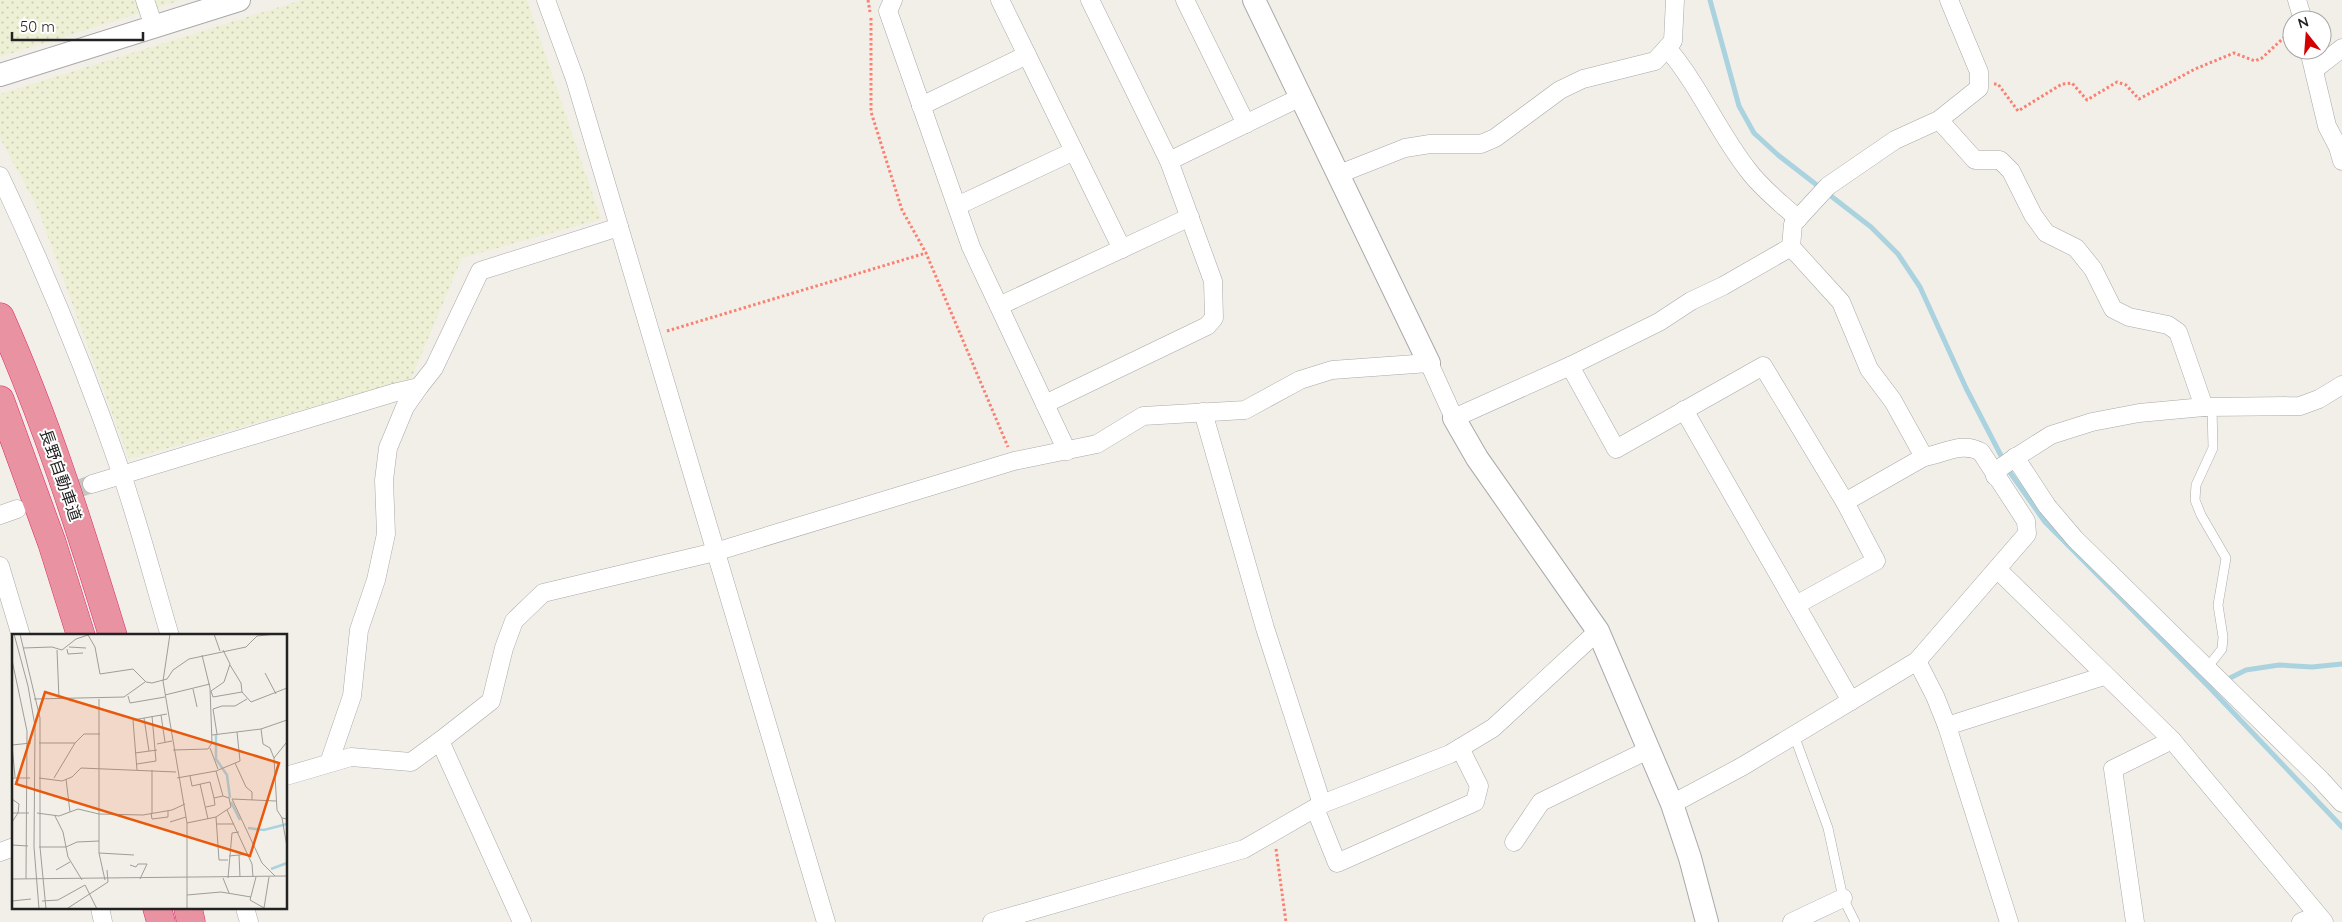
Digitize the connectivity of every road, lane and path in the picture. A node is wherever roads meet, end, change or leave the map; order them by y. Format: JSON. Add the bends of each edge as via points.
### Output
{"nodes":[{"id":1,"x":145,"y":0,"type":"edge"},
{"id":2,"x":239,"y":0,"type":"edge"},
{"id":3,"x":546,"y":0,"type":"edge"},
{"id":4,"x":868,"y":0,"type":"edge"},
{"id":5,"x":893,"y":0,"type":"edge"},
{"id":6,"x":1000,"y":0,"type":"edge"},
{"id":7,"x":1090,"y":0,"type":"edge"},
{"id":8,"x":1185,"y":0,"type":"edge"},
{"id":9,"x":1254,"y":0,"type":"edge"},
{"id":10,"x":1675,"y":0,"type":"edge"},
{"id":11,"x":1949,"y":0,"type":"edge"},
{"id":12,"x":154,"y":27,"type":"junction"},
{"id":13,"x":2282,"y":39,"type":"edge"},
{"id":14,"x":1667,"y":48,"type":"junction"},
{"id":15,"x":2342,"y":48,"type":"edge"},
{"id":16,"x":1027,"y":54,"type":"junction"},
{"id":17,"x":2312,"y":60,"type":"edge"},
{"id":18,"x":2314,"y":70,"type":"junction"},
{"id":19,"x":0,"y":75,"type":"edge"},
{"id":20,"x":1979,"y":81,"type":"junction"},
{"id":21,"x":1301,"y":97,"type":"junction"},
{"id":22,"x":921,"y":106,"type":"junction"},
{"id":23,"x":1939,"y":120,"type":"junction"},
{"id":24,"x":1246,"y":124,"type":"junction"},
{"id":25,"x":1074,"y":152,"type":"junction"},
{"id":26,"x":1169,"y":161,"type":"junction"},
{"id":27,"x":2342,"y":161,"type":"edge"},
{"id":28,"x":1339,"y":174,"type":"junction"},
{"id":29,"x":0,"y":176,"type":"edge"},
{"id":30,"x":957,"y":206,"type":"junction"},
{"id":31,"x":1190,"y":217,"type":"junction"},
{"id":32,"x":1798,"y":219,"type":"junction"},
{"id":33,"x":619,"y":227,"type":"junction"},
{"id":34,"x":1791,"y":248,"type":"junction"},
{"id":35,"x":1122,"y":249,"type":"junction"},
{"id":36,"x":926,"y":253,"type":"junction"},
{"id":37,"x":999,"y":306,"type":"junction"},
{"id":38,"x":0,"y":317,"type":"edge"},
{"id":39,"x":650,"y":337,"type":"junction"},
{"id":40,"x":1429,"y":363,"type":"junction"},
{"id":41,"x":1570,"y":366,"type":"junction"},
{"id":42,"x":2342,"y":386,"type":"edge"},
{"id":43,"x":419,"y":388,"type":"junction"},
{"id":44,"x":0,"y":400,"type":"edge"},
{"id":45,"x":1045,"y":404,"type":"junction"},
{"id":46,"x":2208,"y":407,"type":"junction"},
{"id":47,"x":1684,"y":410,"type":"junction"},
{"id":48,"x":1202,"y":412,"type":"junction"},
{"id":49,"x":1454,"y":418,"type":"junction"},
{"id":50,"x":1067,"y":451,"type":"junction"},
{"id":51,"x":1924,"y":457,"type":"junction"},
{"id":52,"x":1014,"y":461,"type":"junction"},
{"id":53,"x":2005,"y":465,"type":"junction"},
{"id":54,"x":122,"y":476,"type":"junction"},
{"id":55,"x":92,"y":484,"type":"tunnel mouth"},
{"id":56,"x":1845,"y":502,"type":"junction"},
{"id":57,"x":17,"y":509,"type":"tunnel mouth"},
{"id":58,"x":0,"y":514,"type":"edge"},
{"id":59,"x":715,"y":552,"type":"junction"},
{"id":60,"x":0,"y":566,"type":"edge"},
{"id":61,"x":1997,"y":569,"type":"junction"},
{"id":62,"x":1796,"y":605,"type":"junction"},
{"id":63,"x":1598,"y":631,"type":"junction"},
{"id":64,"x":20,"y":634,"type":"edge"},
{"id":65,"x":80,"y":634,"type":"edge"},
{"id":66,"x":112,"y":634,"type":"edge"},
{"id":67,"x":169,"y":634,"type":"edge"},
{"id":68,"x":1917,"y":661,"type":"junction"},
{"id":69,"x":2207,"y":668,"type":"junction"},
{"id":70,"x":2104,"y":676,"type":"junction"},
{"id":71,"x":1851,"y":701,"type":"junction"},
{"id":72,"x":1947,"y":726,"type":"junction"},
{"id":73,"x":1794,"y":735,"type":"junction"},
{"id":74,"x":2172,"y":740,"type":"junction"},
{"id":75,"x":440,"y":742,"type":"junction"},
{"id":76,"x":1460,"y":748,"type":"junction"},
{"id":77,"x":1648,"y":750,"type":"junction"},
{"id":78,"x":328,"y":763,"type":"junction"},
{"id":79,"x":288,"y":775,"type":"edge"},
{"id":80,"x":2342,"y":803,"type":"edge"},
{"id":81,"x":1672,"y":804,"type":"junction"},
{"id":82,"x":1319,"y":806,"type":"junction"},
{"id":83,"x":1273,"y":831,"type":"junction"},
{"id":84,"x":1514,"y":842,"type":"dead end"},
{"id":85,"x":12,"y":848,"type":"edge"},
{"id":86,"x":0,"y":852,"type":"edge"},
{"id":87,"x":1843,"y":898,"type":"junction"},
{"id":88,"x":2321,"y":918,"type":"edge"},
{"id":89,"x":522,"y":922,"type":"edge"},
{"id":90,"x":826,"y":922,"type":"edge"},
{"id":91,"x":992,"y":922,"type":"edge"},
{"id":92,"x":1286,"y":922,"type":"edge"},
{"id":93,"x":1706,"y":922,"type":"edge"},
{"id":94,"x":1792,"y":922,"type":"edge"},
{"id":95,"x":1854,"y":922,"type":"edge"},
{"id":96,"x":2009,"y":922,"type":"edge"},
{"id":97,"x":2135,"y":922,"type":"edge"},
{"id":98,"x":2301,"y":922,"type":"edge"}],
"edges":[{"from":1,"to":12,"type":"street"},
{"from":2,"to":12,"type":"street"},
{"from":3,"to":33,"type":"street","via":[[575,79]]},
{"from":4,"to":36,"type":"path","via":[[872,25],[871,112],[902,210]]},
{"from":5,"to":22,"type":"street","via":[[888,11]]},
{"from":6,"to":16,"type":"street"},
{"from":7,"to":26,"type":"street"},
{"from":8,"to":24,"type":"street"},
{"from":9,"to":21,"type":"street"},
{"from":10,"to":14,"type":"street","via":[[1673,41]]},
{"from":11,"to":20,"type":"street","via":[[1979,72]]},
{"from":12,"to":19,"type":"street"},
{"from":13,"to":20,"type":"path","via":[[2255,61],[2234,53],[2195,69],[2140,99],[2126,84],[2117,82],[2087,100],[2072,83],[2062,84],[2018,111],[1998,84]]},
{"from":14,"to":28,"type":"street","via":[[1655,61],[1583,79],[1560,90],[1495,138],[1481,144],[1430,144],[1405,148]]},
{"from":14,"to":32,"type":"street","via":[[1681,64],[1748,171]]},
{"from":15,"to":18,"type":"street"},
{"from":16,"to":22,"type":"street"},
{"from":16,"to":25,"type":"street"},
{"from":17,"to":18,"type":"street"},
{"from":18,"to":27,"type":"street","via":[[2326,126]]},
{"from":20,"to":23,"type":"street","via":[[1979,88]]},
{"from":21,"to":24,"type":"street"},
{"from":21,"to":28,"type":"street"},
{"from":22,"to":30,"type":"street"},
{"from":23,"to":32,"type":"street","via":[[1895,140],[1824,190]]},
{"from":23,"to":46,"type":"street","via":[[1975,160],[2000,160],[2011,171],[2046,232],[2076,248],[2093,269],[2114,309],[2129,317],[2168,325],[2178,332]]},
{"from":24,"to":26,"type":"street"},
{"from":25,"to":30,"type":"street"},
{"from":25,"to":35,"type":"street"},
{"from":26,"to":31,"type":"street"},
{"from":28,"to":40,"type":"street"},
{"from":29,"to":54,"type":"street","via":[[75,348]]},
{"from":30,"to":37,"type":"street","via":[[971,247]]},
{"from":31,"to":35,"type":"street"},
{"from":31,"to":45,"type":"street","via":[[1213,281],[1214,318],[1207,326]]},
{"from":32,"to":34,"type":"street","via":[[1793,224]]},
{"from":33,"to":39,"type":"street"},
{"from":33,"to":43,"type":"street","via":[[480,271],[434,368]]},
{"from":34,"to":41,"type":"street","via":[[1659,322]]},
{"from":34,"to":51,"type":"street","via":[[1841,302],[1869,369],[1893,401]]},
{"from":35,"to":37,"type":"street"},
{"from":36,"to":39,"type":"path"},
{"from":36,"to":52,"type":"path"},
{"from":37,"to":45,"type":"street"},
{"from":38,"to":66,"type":"highway","name":"長野自動車道","via":[[42,422]]},
{"from":39,"to":59,"type":"street"},
{"from":40,"to":48,"type":"street","via":[[1332,370],[1300,380],[1245,410]]},
{"from":40,"to":49,"type":"street"},
{"from":41,"to":47,"type":"street","via":[[1616,448]]},
{"from":41,"to":49,"type":"street"},
{"from":42,"to":46,"type":"street","via":[[2300,406]]},
{"from":43,"to":54,"type":"street","via":[[393,393]]},
{"from":43,"to":78,"type":"street","via":[[405,407],[388,448],[384,480],[386,534],[376,580],[359,630],[352,696]]},
{"from":44,"to":65,"type":"highway","name":"長野自動車道","via":[[52,543]]},
{"from":45,"to":50,"type":"street"},
{"from":46,"to":53,"type":"street","via":[[2139,413],[2092,422],[2051,435]]},
{"from":46,"to":69,"type":"lane","via":[[2212,448],[2196,485],[2195,500],[2200,515],[2226,558],[2218,605],[2222,649]]},
{"from":47,"to":56,"type":"street","via":[[1763,366]]},
{"from":47,"to":62,"type":"street"},
{"from":48,"to":50,"type":"street","via":[[1143,416],[1097,444]]},
{"from":48,"to":82,"type":"street"},
{"from":49,"to":63,"type":"street","via":[[1477,458]]},
{"from":50,"to":52,"type":"street"},
{"from":51,"to":53,"type":"street","via":[[1961,447],[1974,448]]},
{"from":51,"to":56,"type":"street"},
{"from":52,"to":59,"type":"street"},
{"from":53,"to":61,"type":"street","via":[[2026,521],[2027,534]]},
{"from":53,"to":69,"type":"street","via":[[2075,539]]},
{"from":54,"to":55,"type":"street"},
{"from":54,"to":67,"type":"street"},
{"from":56,"to":62,"type":"street","via":[[1876,561]]},
{"from":57,"to":58,"type":"street"},
{"from":59,"to":75,"type":"street","via":[[543,593],[514,621],[491,701]]},
{"from":59,"to":90,"type":"street"},
{"from":60,"to":64,"type":"street"},
{"from":61,"to":68,"type":"street"},
{"from":61,"to":70,"type":"street"},
{"from":62,"to":71,"type":"street"},
{"from":63,"to":76,"type":"street","via":[[1493,728]]},
{"from":63,"to":77,"type":"street"},
{"from":68,"to":71,"type":"street"},
{"from":68,"to":72,"type":"street"},
{"from":69,"to":80,"type":"street"},
{"from":70,"to":72,"type":"street"},
{"from":70,"to":74,"type":"street"},
{"from":71,"to":73,"type":"street"},
{"from":72,"to":96,"type":"street"},
{"from":73,"to":81,"type":"street"},
{"from":73,"to":87,"type":"lane","via":[[1828,828]]},
{"from":74,"to":88,"type":"street"},
{"from":74,"to":97,"type":"street","via":[[2113,769]]},
{"from":75,"to":78,"type":"street","via":[[411,762],[350,757]]},
{"from":75,"to":89,"type":"street"},
{"from":76,"to":82,"type":"street"},
{"from":76,"to":82,"type":"street","via":[[1479,786],[1475,802],[1336,863]]},
{"from":77,"to":81,"type":"street"},
{"from":77,"to":84,"type":"street","via":[[1541,802]]},
{"from":78,"to":79,"type":"street"},
{"from":81,"to":93,"type":"street"},
{"from":82,"to":83,"type":"street"},
{"from":83,"to":91,"type":"street","via":[[1244,849]]},
{"from":83,"to":92,"type":"path"},
{"from":85,"to":86,"type":"street"},
{"from":87,"to":94,"type":"street"},
{"from":87,"to":95,"type":"lane"},
{"from":88,"to":98,"type":"street"}]}
